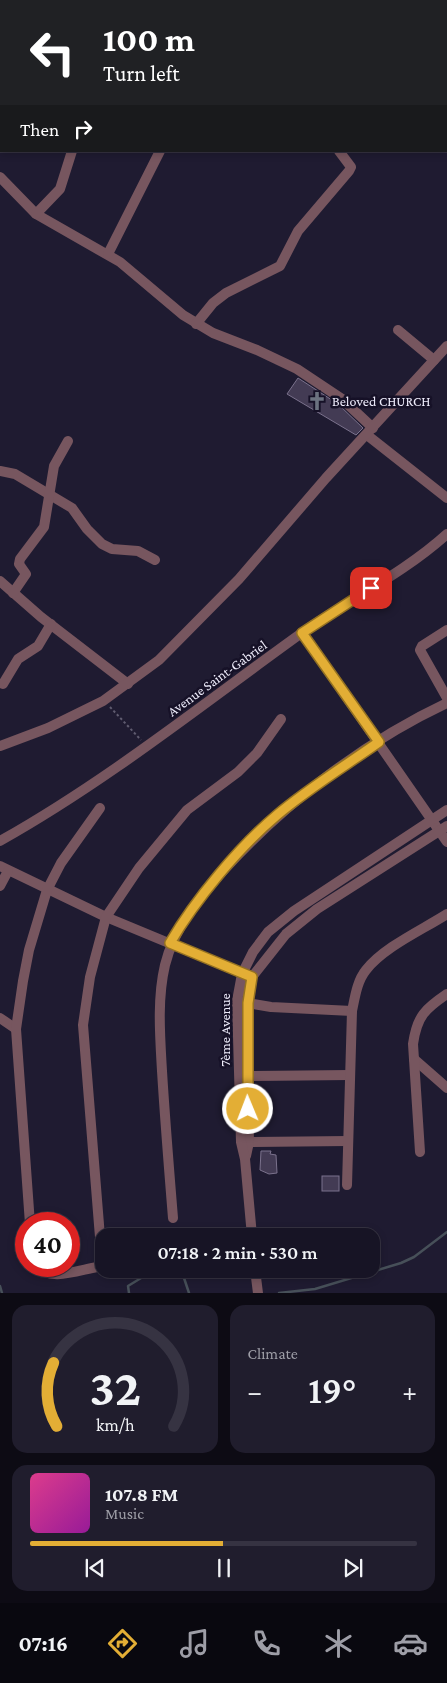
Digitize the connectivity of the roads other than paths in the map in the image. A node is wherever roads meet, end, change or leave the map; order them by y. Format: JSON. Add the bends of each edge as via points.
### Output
{"nodes":[{"id":1,"x":72,"y":152,"type":"edge"},
{"id":2,"x":159,"y":152,"type":"edge"},
{"id":3,"x":340,"y":152,"type":"edge"},
{"id":4,"x":0,"y":177,"type":"edge"},
{"id":5,"x":36,"y":214,"type":"junction"},
{"id":6,"x":108,"y":254,"type":"junction"},
{"id":7,"x":196,"y":324,"type":"junction"},
{"id":8,"x":398,"y":330,"type":"dead end"},
{"id":9,"x":447,"y":346,"type":"edge"},
{"id":10,"x":434,"y":360,"type":"junction"},
{"id":11,"x":370,"y":432,"type":"junction"},
{"id":12,"x":68,"y":441,"type":"dead end"},
{"id":13,"x":0,"y":471,"type":"edge"},
{"id":14,"x":48,"y":494,"type":"junction"},
{"id":15,"x":447,"y":498,"type":"edge"},
{"id":16,"x":447,"y":534,"type":"edge"},
{"id":17,"x":155,"y":560,"type":"dead end"},
{"id":18,"x":0,"y":581,"type":"edge"},
{"id":19,"x":13,"y":593,"type":"junction"},
{"id":20,"x":52,"y":624,"type":"junction"},
{"id":21,"x":447,"y":630,"type":"edge"},
{"id":22,"x":302,"y":633,"type":"junction"},
{"id":23,"x":3,"y":684,"type":"dead end"},
{"id":24,"x":128,"y":684,"type":"junction"},
{"id":25,"x":447,"y":698,"type":"edge"},
{"id":26,"x":447,"y":703,"type":"edge"},
{"id":27,"x":281,"y":719,"type":"dead end"},
{"id":28,"x":379,"y":742,"type":"junction"},
{"id":29,"x":0,"y":746,"type":"edge"},
{"id":30,"x":100,"y":808,"type":"dead end"},
{"id":31,"x":447,"y":810,"type":"edge"},
{"id":32,"x":432,"y":820,"type":"junction"},
{"id":33,"x":443,"y":828,"type":"edge"},
{"id":34,"x":0,"y":841,"type":"edge"},
{"id":35,"x":447,"y":842,"type":"edge"},
{"id":36,"x":4,"y":868,"type":"edge"},
{"id":37,"x":0,"y":886,"type":"edge"},
{"id":38,"x":47,"y":890,"type":"junction"},
{"id":39,"x":447,"y":914,"type":"edge"},
{"id":40,"x":106,"y":917,"type":"junction"},
{"id":41,"x":170,"y":943,"type":"junction"},
{"id":42,"x":247,"y":975,"type":"junction"},
{"id":43,"x":447,"y":995,"type":"edge"},
{"id":44,"x":242,"y":1002,"type":"junction"},
{"id":45,"x":352,"y":1011,"type":"junction"},
{"id":46,"x":0,"y":1018,"type":"edge"},
{"id":47,"x":16,"y":1029,"type":"junction"},
{"id":48,"x":414,"y":1059,"type":"junction"},
{"id":49,"x":350,"y":1075,"type":"junction"},
{"id":50,"x":247,"y":1076,"type":"junction"},
{"id":51,"x":447,"y":1088,"type":"edge"},
{"id":52,"x":348,"y":1141,"type":"junction"},
{"id":53,"x":245,"y":1142,"type":"junction"},
{"id":54,"x":420,"y":1152,"type":"dead end"},
{"id":55,"x":347,"y":1186,"type":"dead end"},
{"id":56,"x":29,"y":1212,"type":"edge"},
{"id":57,"x":173,"y":1218,"type":"dead end"},
{"id":58,"x":251,"y":1228,"type":"edge"},
{"id":59,"x":80,"y":1270,"type":"edge"},
{"id":60,"x":256,"y":1278,"type":"edge"},
{"id":61,"x":258,"y":1293,"type":"edge"}],
"edges":[{"from":1,"to":5,"type":"street","via":[[60,189]]},
{"from":2,"to":6,"type":"street"},
{"from":3,"to":7,"type":"street","via":[[349,162],[349,172],[298,231],[280,266],[226,293]]},
{"from":4,"to":5,"type":"street"},
{"from":5,"to":6,"type":"street"},
{"from":6,"to":7,"type":"street"},
{"from":7,"to":11,"type":"street","via":[[297,369],[342,399]]},
{"from":8,"to":10,"type":"street"},
{"from":9,"to":10,"type":"street"},
{"from":10,"to":11,"type":"street"},
{"from":11,"to":15,"type":"street"},
{"from":11,"to":24,"type":"street","via":[[207,613],[160,660]]},
{"from":12,"to":14,"type":"street","via":[[57,458]]},
{"from":13,"to":14,"type":"street","via":[[15,474]]},
{"from":14,"to":17,"type":"street","via":[[72,508],[102,544],[112,549],[138,551]]},
{"from":14,"to":19,"type":"street","via":[[44,527],[20,559],[19,564],[26,574]]},
{"from":16,"to":22,"type":"street","name":"Avenue Saint-Gabriel","via":[[414,560]]},
{"from":18,"to":19,"type":"street"},
{"from":19,"to":20,"type":"street"},
{"from":20,"to":23,"type":"street","via":[[38,646],[18,659]]},
{"from":20,"to":24,"type":"street"},
{"from":21,"to":25,"type":"street","via":[[420,650]]},
{"from":22,"to":28,"type":"street"},
{"from":22,"to":34,"type":"street","name":"Avenue Saint-Gabriel","via":[[146,745]]},
{"from":24,"to":29,"type":"street","via":[[103,701],[48,728]]},
{"from":26,"to":28,"type":"street","via":[[412,719]]},
{"from":27,"to":40,"type":"street","via":[[257,753],[238,772],[187,810],[168,831]]},
{"from":28,"to":32,"type":"street"},
{"from":28,"to":41,"type":"street","via":[[275,817],[208,889]]},
{"from":30,"to":38,"type":"street","via":[[61,863]]},
{"from":31,"to":32,"type":"street","name":"7ème Avenue"},
{"from":32,"to":33,"type":"street"},
{"from":32,"to":42,"type":"street","name":"7ème Avenue","via":[[294,911],[268,932],[253,952]]},
{"from":33,"to":35,"type":"street"},
{"from":33,"to":42,"type":"street","name":"7ème Avenue","via":[[316,909],[286,934]]},
{"from":36,"to":37,"type":"street"},
{"from":36,"to":38,"type":"street"},
{"from":38,"to":40,"type":"street"},
{"from":38,"to":47,"type":"street","via":[[29,950]]},
{"from":39,"to":45,"type":"street","via":[[379,956],[365,971]]},
{"from":40,"to":41,"type":"street"},
{"from":40,"to":59,"type":"street","via":[[90,977],[83,1025],[102,1262],[97,1267]]},
{"from":41,"to":42,"type":"street"},
{"from":41,"to":57,"type":"street","via":[[164,967],[160,1038]]},
{"from":42,"to":44,"type":"street","name":"7ème Avenue"},
{"from":43,"to":48,"type":"street","via":[[427,1008],[420,1017],[415,1031]]},
{"from":44,"to":45,"type":"street","via":[[271,1007]]},
{"from":44,"to":50,"type":"street","name":"7ème Avenue"},
{"from":44,"to":53,"type":"street","name":"7ème Avenue"},
{"from":45,"to":49,"type":"street"},
{"from":46,"to":47,"type":"street"},
{"from":47,"to":56,"type":"street"},
{"from":48,"to":51,"type":"street"},
{"from":48,"to":54,"type":"street"},
{"from":49,"to":50,"type":"street"},
{"from":49,"to":52,"type":"street"},
{"from":50,"to":53,"type":"street","name":"7ème Avenue"},
{"from":52,"to":53,"type":"street"},
{"from":52,"to":55,"type":"street"},
{"from":53,"to":58,"type":"street","name":"7ème Avenue"},
{"from":60,"to":61,"type":"street"}]}
